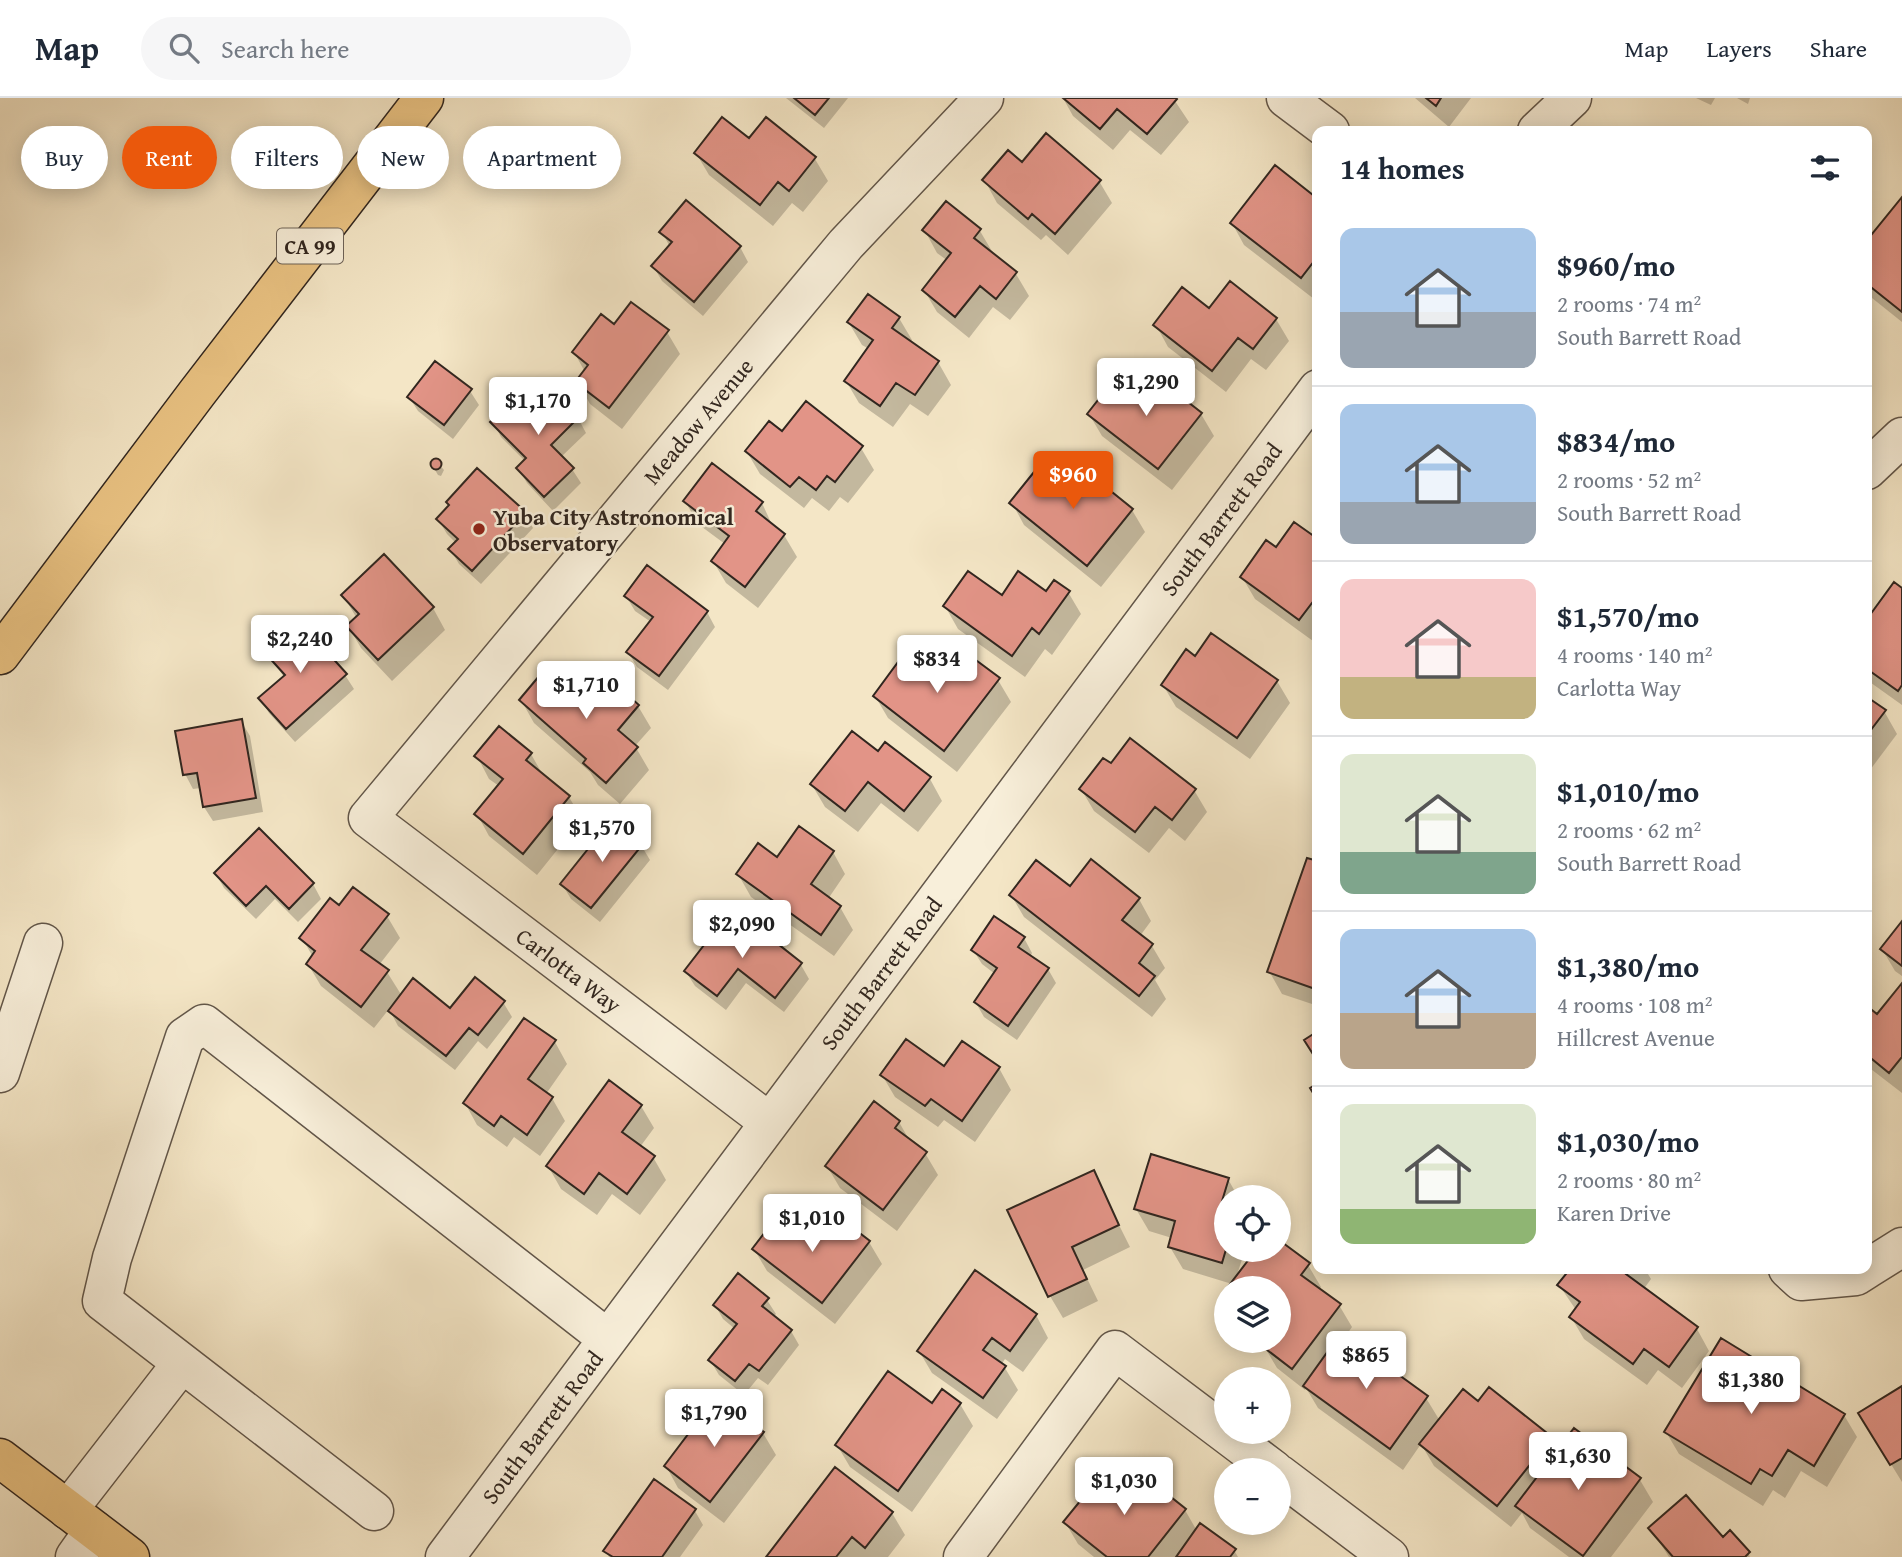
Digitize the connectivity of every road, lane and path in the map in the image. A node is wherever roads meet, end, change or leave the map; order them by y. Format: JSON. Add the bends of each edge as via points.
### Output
{"nodes":[{"id":1,"x":424,"y":98,"type":"edge"},
{"id":2,"x":984,"y":98,"type":"edge"},
{"id":3,"x":1286,"y":98,"type":"edge"},
{"id":4,"x":1572,"y":98,"type":"edge"},
{"id":5,"x":1323,"y":126,"type":"edge"},
{"id":6,"x":1542,"y":126,"type":"edge"},
{"id":7,"x":1312,"y":397,"type":"edge"},
{"id":8,"x":1902,"y":437,"type":"edge"},
{"id":9,"x":1872,"y":465,"type":"edge"},
{"id":10,"x":0,"y":655,"type":"edge"},
{"id":11,"x":368,"y":818,"type":"joint"},
{"id":12,"x":43,"y":943,"type":"dead end"},
{"id":13,"x":0,"y":1073,"type":"edge"},
{"id":14,"x":769,"y":1122,"type":"junction"},
{"id":15,"x":1902,"y":1247,"type":"edge"},
{"id":16,"x":1872,"y":1266,"type":"edge"},
{"id":17,"x":1793,"y":1274,"type":"edge"},
{"id":18,"x":1845,"y":1274,"type":"edge"},
{"id":19,"x":608,"y":1339,"type":"junction"},
{"id":20,"x":182,"y":1363,"type":"junction"},
{"id":21,"x":0,"y":1458,"type":"edge"},
{"id":22,"x":1259,"y":1458,"type":"edge"},
{"id":23,"x":1291,"y":1483,"type":"edge"},
{"id":24,"x":374,"y":1511,"type":"dead end"},
{"id":25,"x":79,"y":1532,"type":"edge"},
{"id":26,"x":130,"y":1557,"type":"edge"},
{"id":27,"x":445,"y":1557,"type":"edge"},
{"id":28,"x":963,"y":1557,"type":"edge"},
{"id":29,"x":1390,"y":1557,"type":"edge"}],
"edges":[{"from":1,"to":10,"type":"main road","number":"CA 99"},
{"from":2,"to":11,"type":"street","name":"Meadow Avenue","via":[[846,244]]},
{"from":3,"to":5,"type":"street"},
{"from":4,"to":6,"type":"street"},
{"from":7,"to":14,"type":"street","name":"South Barrett Road"},
{"from":8,"to":9,"type":"street"},
{"from":11,"to":14,"type":"street","name":"Carlotta Way"},
{"from":12,"to":13,"type":"street"},
{"from":14,"to":19,"type":"street","name":"South Barrett Road"},
{"from":15,"to":16,"type":"street"},
{"from":17,"to":18,"type":"street","via":[[1801,1281]]},
{"from":19,"to":20,"type":"street","via":[[204,1024],[186,1037],[112,1258],[102,1301]]},
{"from":19,"to":27,"type":"street","name":"South Barrett Road"},
{"from":20,"to":24,"type":"street"},
{"from":20,"to":25,"type":"street"},
{"from":21,"to":25,"type":"main road"},
{"from":22,"to":28,"type":"street","via":[[1115,1350]]},
{"from":23,"to":29,"type":"street"},
{"from":25,"to":26,"type":"main road"}]}
